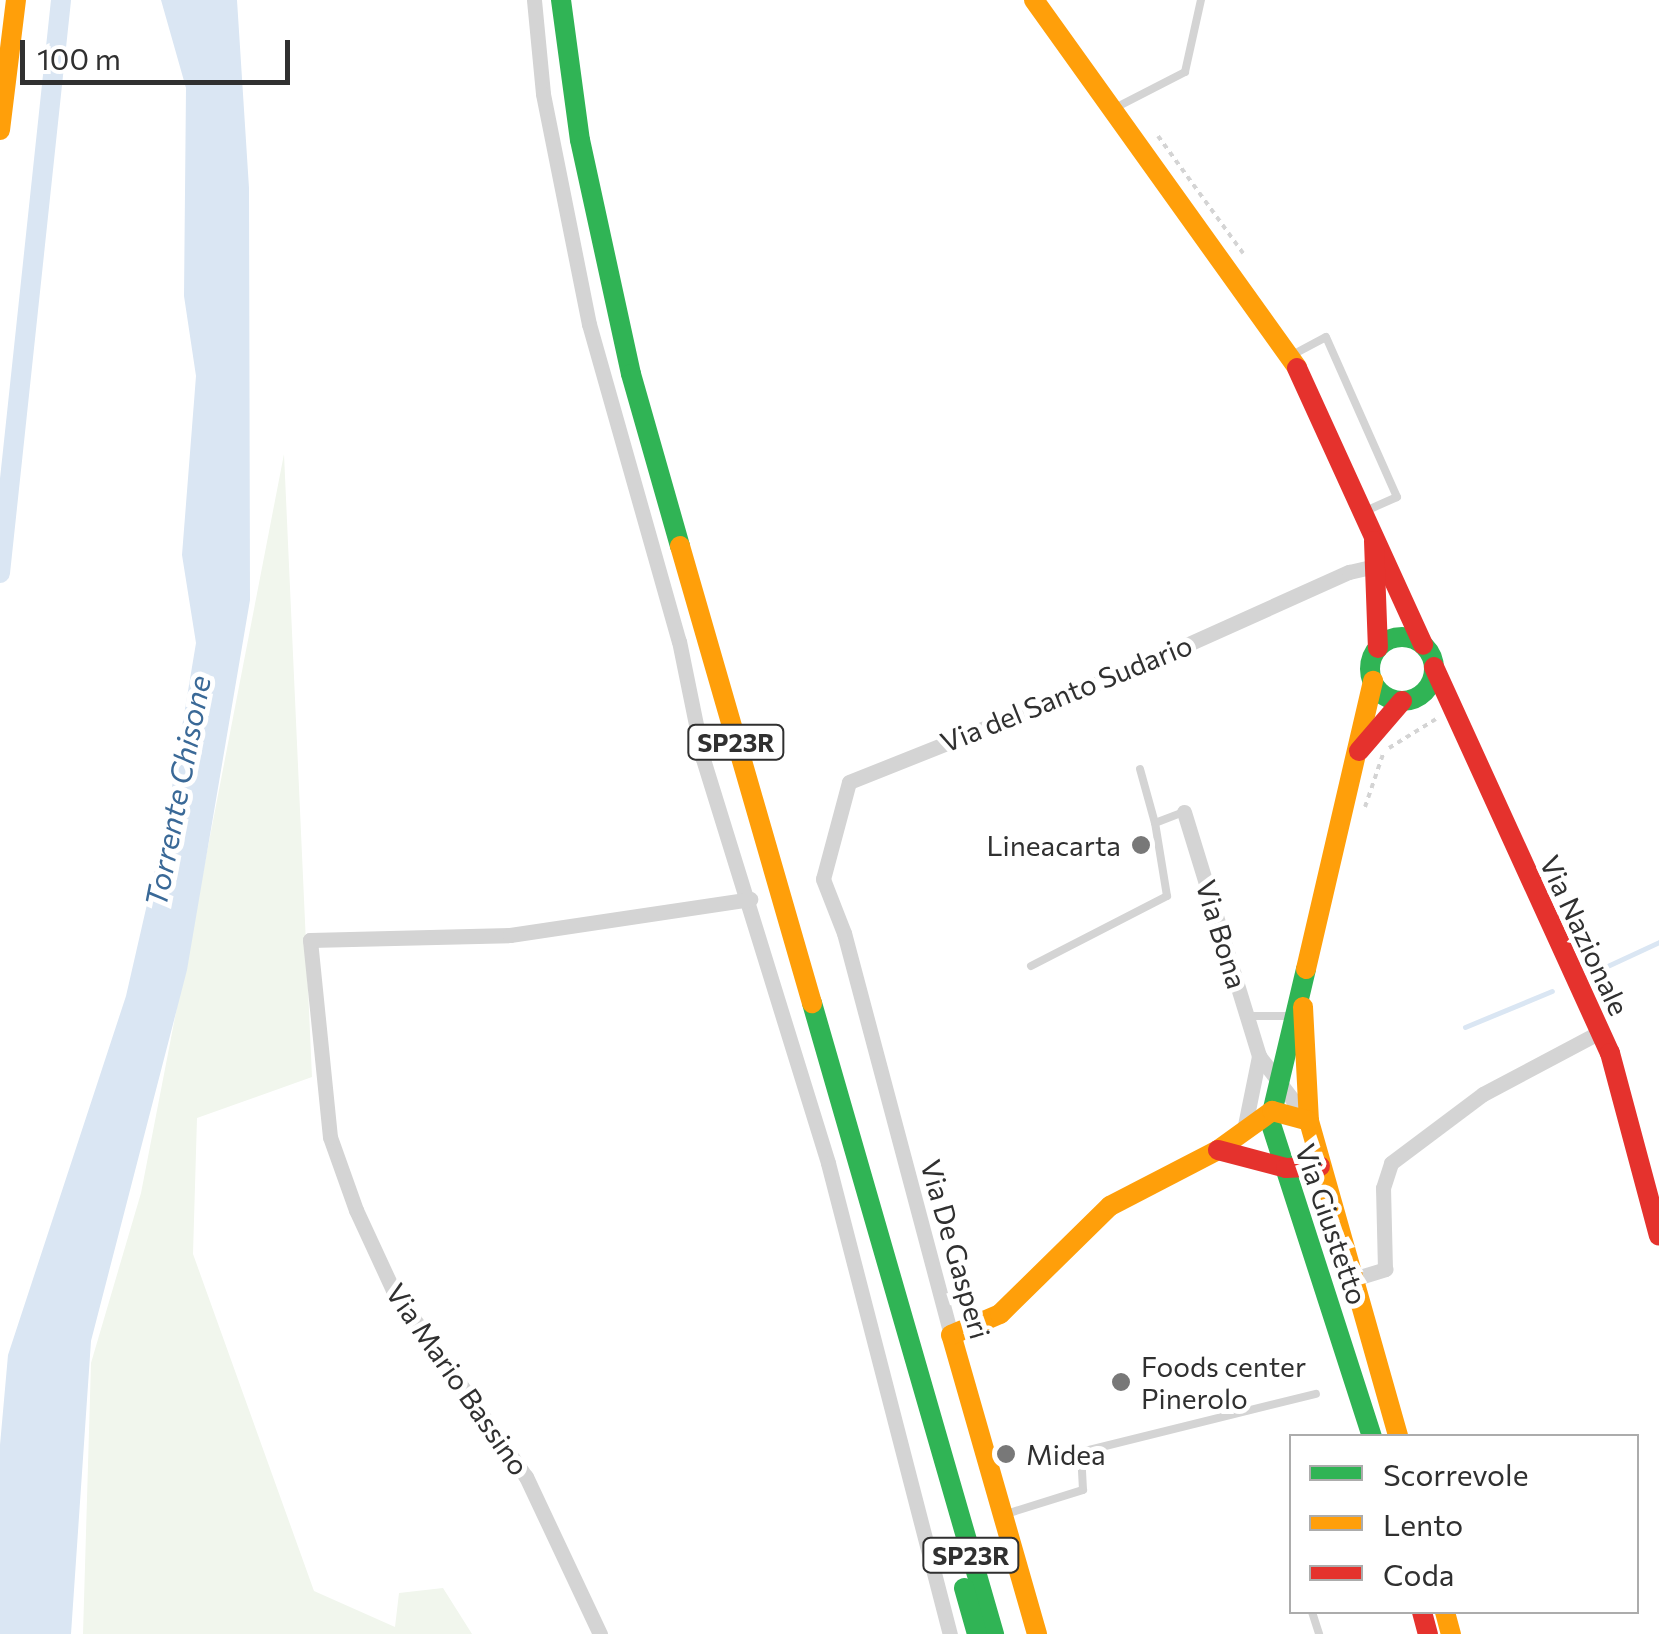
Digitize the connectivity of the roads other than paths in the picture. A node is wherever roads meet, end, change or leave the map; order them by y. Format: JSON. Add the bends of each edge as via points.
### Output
{"nodes":[{"id":1,"x":16,"y":0,"type":"edge"},
{"id":2,"x":534,"y":0,"type":"edge"},
{"id":3,"x":561,"y":0,"type":"edge"},
{"id":4,"x":1034,"y":0,"type":"edge"},
{"id":5,"x":1201,"y":0,"type":"edge"},
{"id":6,"x":1112,"y":109,"type":"junction"},
{"id":7,"x":0,"y":130,"type":"edge"},
{"id":8,"x":1292,"y":355,"type":"junction"},
{"id":9,"x":1369,"y":520,"type":"junction"},
{"id":10,"x":1376,"y":566,"type":"junction"},
{"id":11,"x":1422,"y":644,"type":"junction"},
{"id":12,"x":1378,"y":648,"type":"junction"},
{"id":13,"x":1434,"y":667,"type":"junction"},
{"id":14,"x":1373,"y":681,"type":"junction"},
{"id":15,"x":1409,"y":700,"type":"junction"},
{"id":16,"x":1453,"y":718,"type":"junction"},
{"id":17,"x":1357,"y":753,"type":"junction"},
{"id":18,"x":1140,"y":769,"type":"dead end"},
{"id":19,"x":1184,"y":812,"type":"joint"},
{"id":20,"x":1155,"y":823,"type":"junction"},
{"id":21,"x":822,"y":879,"type":"joint"},
{"id":22,"x":750,"y":899,"type":"junction"},
{"id":23,"x":1031,"y":966,"type":"dead end"},
{"id":24,"x":1305,"y":970,"type":"junction"},
{"id":25,"x":1247,"y":1016,"type":"junction"},
{"id":26,"x":1292,"y":1016,"type":"junction"},
{"id":27,"x":1600,"y":1032,"type":"junction"},
{"id":28,"x":1259,"y":1056,"type":"junction"},
{"id":29,"x":1276,"y":1081,"type":"junction"},
{"id":30,"x":1272,"y":1110,"type":"junction"},
{"id":31,"x":1308,"y":1121,"type":"junction"},
{"id":32,"x":1243,"y":1132,"type":"junction"},
{"id":33,"x":1218,"y":1150,"type":"junction"},
{"id":34,"x":1320,"y":1166,"type":"junction"},
{"id":35,"x":1286,"y":1168,"type":"junction"},
{"id":36,"x":1659,"y":1236,"type":"edge"},
{"id":37,"x":1353,"y":1279,"type":"junction"},
{"id":38,"x":951,"y":1335,"type":"junction"},
{"id":39,"x":1316,"y":1394,"type":"dead end"},
{"id":40,"x":1371,"y":1434,"type":"edge"},
{"id":41,"x":1397,"y":1434,"type":"edge"},
{"id":42,"x":948,"y":1476,"type":"junction"},
{"id":43,"x":1003,"y":1515,"type":"junction"},
{"id":44,"x":600,"y":1634,"type":"edge"},
{"id":45,"x":950,"y":1634,"type":"edge"},
{"id":46,"x":977,"y":1634,"type":"edge"},
{"id":47,"x":994,"y":1634,"type":"edge"},
{"id":48,"x":1037,"y":1634,"type":"edge"}],
"edges":[{"from":1,"to":7,"type":"main road"},
{"from":2,"to":22,"type":"street","via":[[544,94],[590,324],[679,641],[703,759]]},
{"from":3,"to":42,"type":"main road","number":"SP23R","via":[[580,140],[630,374]]},
{"from":4,"to":6,"type":"main road"},
{"from":5,"to":6,"type":"lane","via":[[1185,72]]},
{"from":6,"to":8,"type":"main road"},
{"from":8,"to":9,"type":"main road"},
{"from":8,"to":9,"type":"lane","via":[[1326,337],[1396,498]]},
{"from":9,"to":10,"type":"main road"},
{"from":9,"to":11,"type":"main road"},
{"from":10,"to":12,"type":"main road"},
{"from":10,"to":21,"type":"street","name":"Via del Santo Sudario","via":[[848,782]]},
{"from":11,"to":12,"type":"main road","via":[[1395,638]]},
{"from":11,"to":13,"type":"main road"},
{"from":12,"to":14,"type":"main road"},
{"from":13,"to":15,"type":"main road","via":[[1430,686]]},
{"from":13,"to":16,"type":"main road","name":"Via Nazionale"},
{"from":14,"to":15,"type":"main road","via":[[1384,696]]},
{"from":14,"to":17,"type":"main road","name":"Via Giustetto"},
{"from":15,"to":16,"type":"main road"},
{"from":15,"to":17,"type":"main road","name":"Via Giustetto"},
{"from":16,"to":27,"type":"main road","name":"Via Nazionale"},
{"from":17,"to":24,"type":"main road","name":"Via Giustetto"},
{"from":18,"to":20,"type":"lane"},
{"from":19,"to":20,"type":"lane"},
{"from":19,"to":25,"type":"street","name":"Via Bona"},
{"from":20,"to":23,"type":"lane","via":[[1168,896]]},
{"from":21,"to":38,"type":"street","name":"Via De Gasperi","via":[[844,933]]},
{"from":22,"to":44,"type":"street","name":"Via Mario Bassino","via":[[510,935],[310,940],[330,1137],[356,1210],[393,1290],[526,1477]]},
{"from":22,"to":45,"type":"street","via":[[828,1163]]},
{"from":24,"to":26,"type":"main road","name":"Via Giustetto"},
{"from":24,"to":31,"type":"main road","name":"Via Giustetto","via":[[1301,1052]]},
{"from":25,"to":26,"type":"lane"},
{"from":25,"to":28,"type":"street","name":"Via Bona"},
{"from":26,"to":29,"type":"main road","name":"Via Giustetto"},
{"from":27,"to":36,"type":"main road","name":"Via Nazionale"},
{"from":27,"to":37,"type":"street","via":[[1483,1094],[1391,1163],[1383,1188],[1384,1269]]},
{"from":28,"to":29,"type":"street"},
{"from":28,"to":32,"type":"street","via":[[1256,1096]]},
{"from":29,"to":30,"type":"main road","name":"Via Giustetto"},
{"from":29,"to":31,"type":"street"},
{"from":30,"to":31,"type":"main road"},
{"from":30,"to":32,"type":"main road"},
{"from":30,"to":35,"type":"main road","name":"Via Giustetto","via":[[1272,1137]]},
{"from":31,"to":34,"type":"main road","name":"Via Giustetto"},
{"from":32,"to":33,"type":"main road"},
{"from":33,"to":35,"type":"main road"},
{"from":33,"to":38,"type":"main road","via":[[1110,1206],[1000,1314]]},
{"from":34,"to":35,"type":"main road"},
{"from":34,"to":37,"type":"main road","name":"Via Giustetto"},
{"from":35,"to":40,"type":"main road","name":"Via Giustetto"},
{"from":37,"to":41,"type":"main road","name":"Via Giustetto"},
{"from":38,"to":43,"type":"main road","name":"Via De Gasperi"},
{"from":39,"to":43,"type":"lane","via":[[1081,1452],[1083,1490]]},
{"from":42,"to":46,"type":"main road","via":[[958,1567]]},
{"from":42,"to":47,"type":"main road","number":"SP23R"},
{"from":43,"to":48,"type":"main road","name":"Via De Gasperi"}]}
